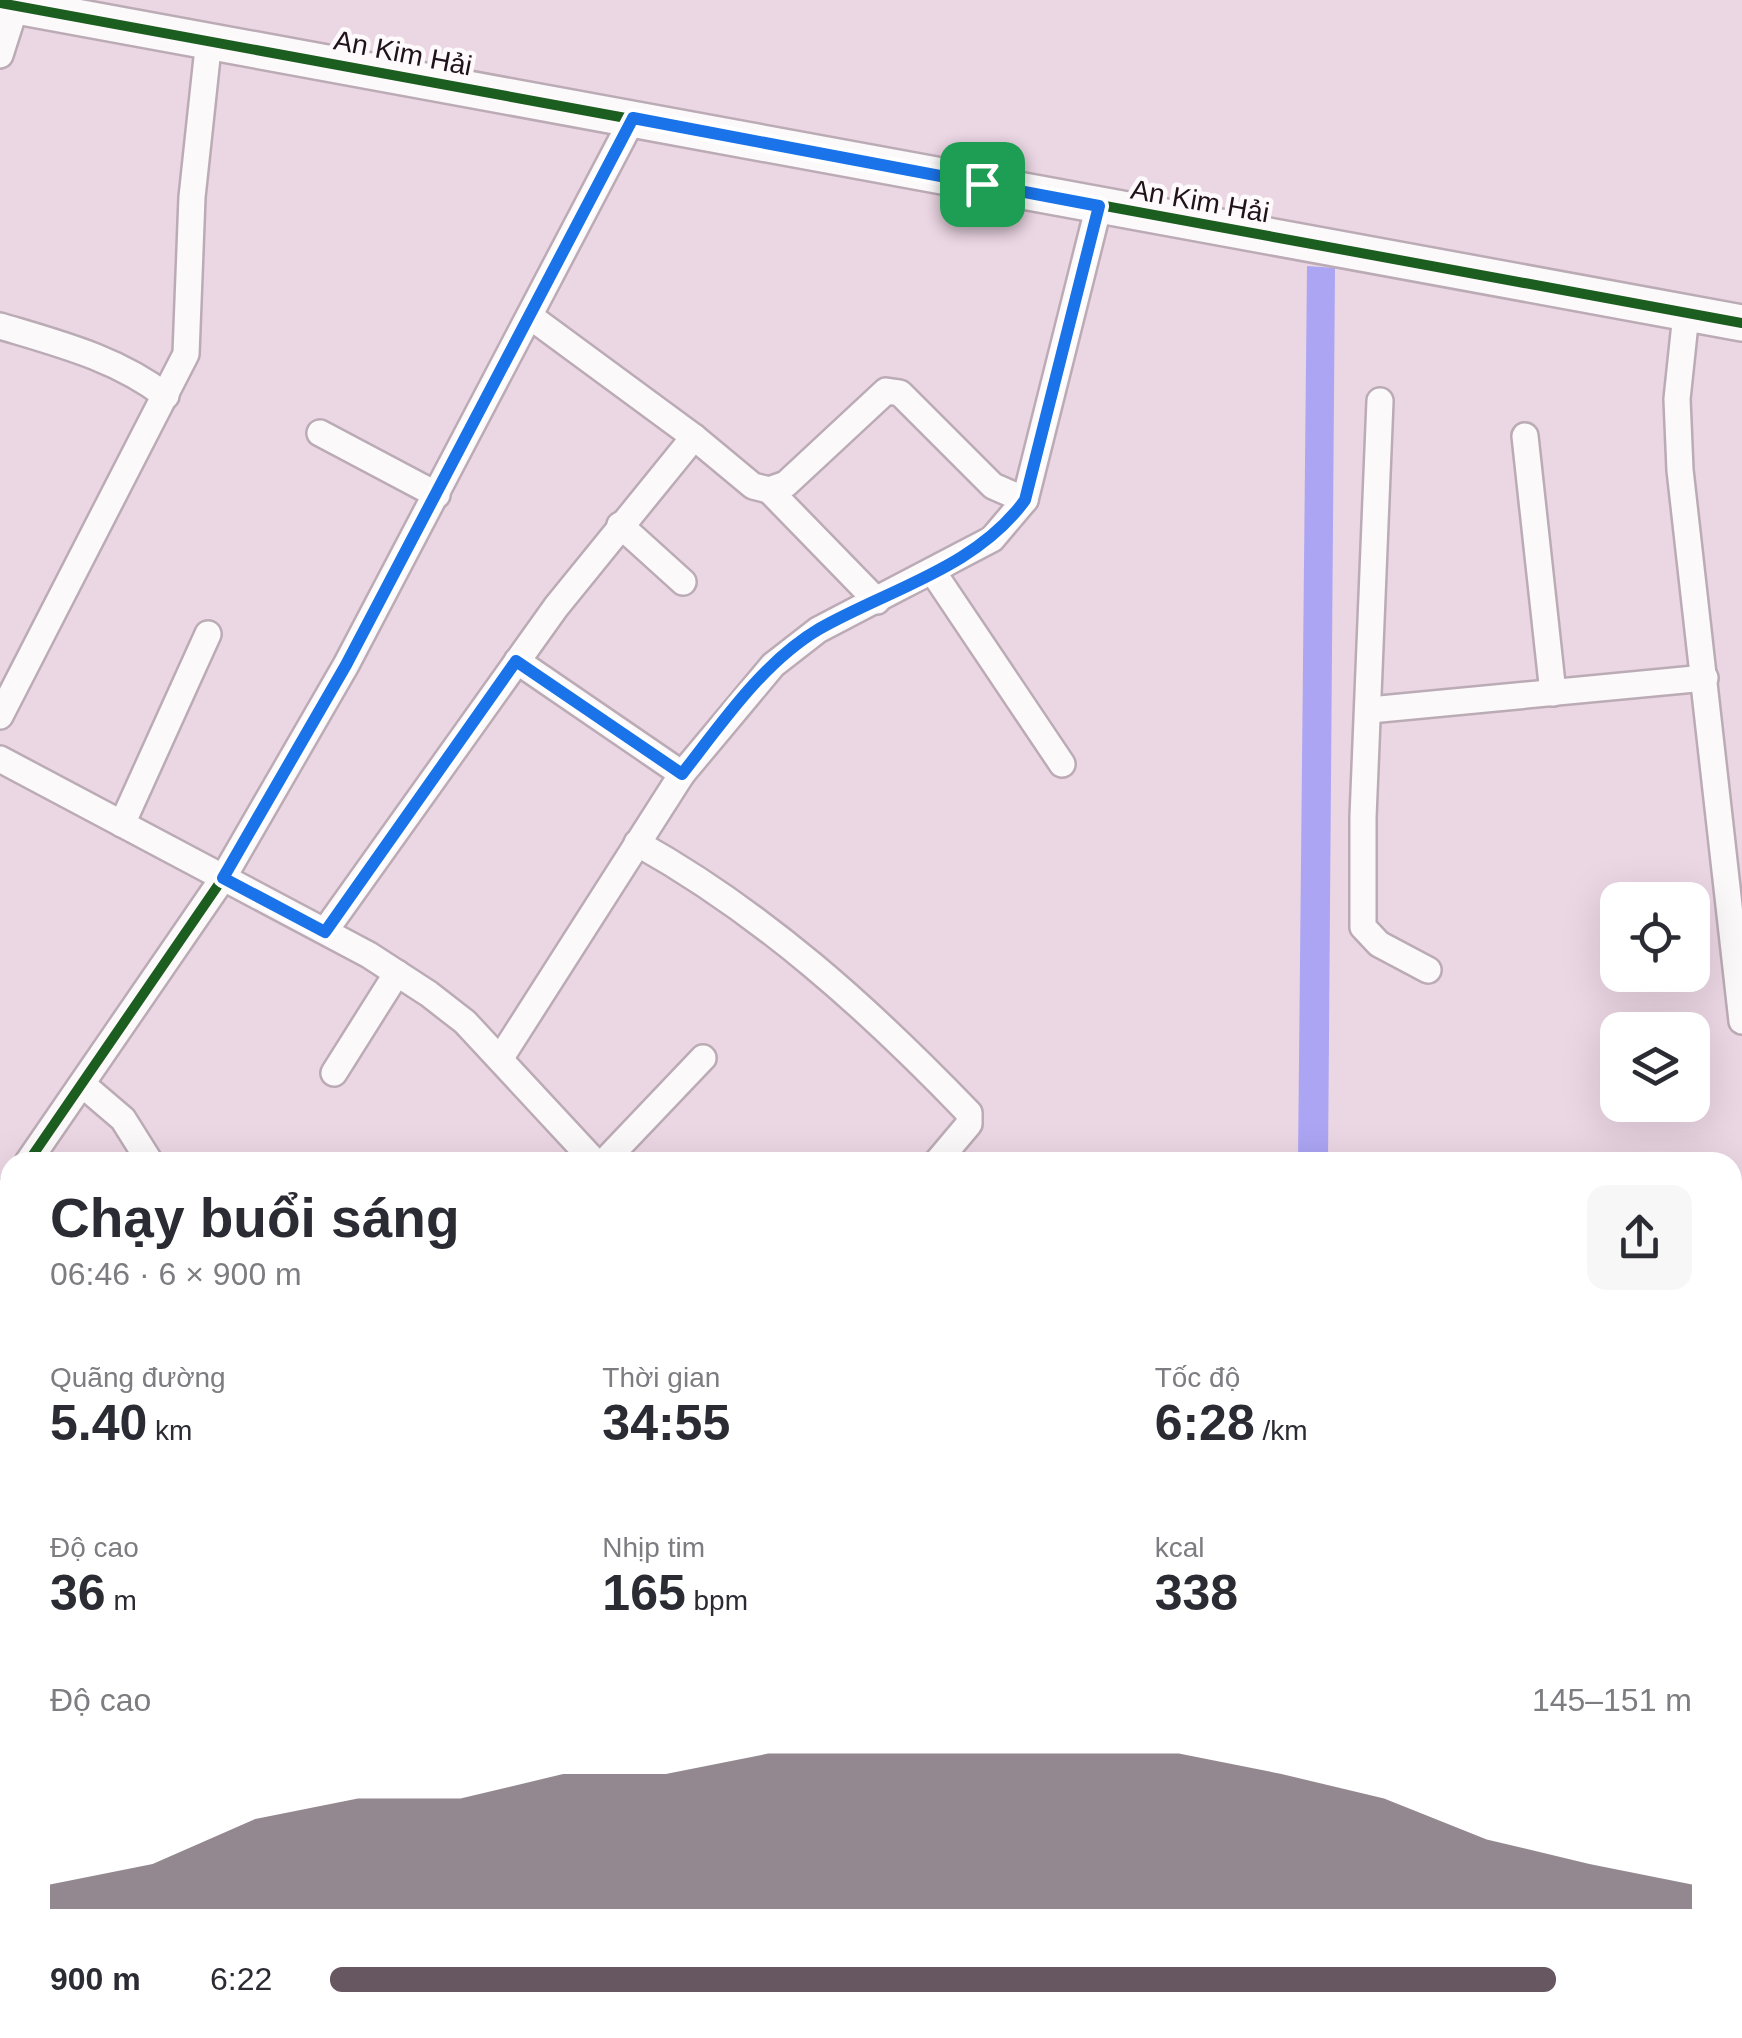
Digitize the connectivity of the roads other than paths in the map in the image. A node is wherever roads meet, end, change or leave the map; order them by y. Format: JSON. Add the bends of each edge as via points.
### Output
{"nodes":[{"id":1,"x":8,"y":4,"type":"edge"},
{"id":2,"x":209,"y":39,"type":"junction"},
{"id":3,"x":0,"y":55,"type":"edge"},
{"id":4,"x":633,"y":118,"type":"junction"},
{"id":5,"x":1099,"y":206,"type":"junction"},
{"id":6,"x":1686,"y":314,"type":"junction"},
{"id":7,"x":531,"y":317,"type":"junction"},
{"id":8,"x":1742,"y":324,"type":"edge"},
{"id":9,"x":0,"y":326,"type":"edge"},
{"id":10,"x":166,"y":396,"type":"junction"},
{"id":11,"x":1380,"y":401,"type":"dead end"},
{"id":12,"x":320,"y":433,"type":"dead end"},
{"id":13,"x":694,"y":436,"type":"junction"},
{"id":14,"x":1526,"y":436,"type":"dead end"},
{"id":15,"x":769,"y":490,"type":"junction"},
{"id":16,"x":437,"y":495,"type":"junction"},
{"id":17,"x":1025,"y":500,"type":"junction"},
{"id":18,"x":620,"y":525,"type":"junction"},
{"id":19,"x":933,"y":572,"type":"junction"},
{"id":20,"x":683,"y":582,"type":"dead end"},
{"id":21,"x":877,"y":601,"type":"junction"},
{"id":22,"x":208,"y":634,"type":"dead end"},
{"id":23,"x":516,"y":661,"type":"junction"},
{"id":24,"x":1705,"y":678,"type":"junction"},
{"id":25,"x":1553,"y":692,"type":"junction"},
{"id":26,"x":1370,"y":710,"type":"junction"},
{"id":27,"x":0,"y":716,"type":"edge"},
{"id":28,"x":0,"y":760,"type":"edge"},
{"id":29,"x":1062,"y":764,"type":"dead end"},
{"id":30,"x":682,"y":774,"type":"junction"},
{"id":31,"x":1731,"y":787,"type":"edge"},
{"id":32,"x":122,"y":824,"type":"junction"},
{"id":33,"x":637,"y":843,"type":"junction"},
{"id":34,"x":223,"y":878,"type":"junction"},
{"id":35,"x":325,"y":932,"type":"junction"},
{"id":36,"x":1428,"y":970,"type":"dead end"},
{"id":37,"x":397,"y":973,"type":"junction"},
{"id":38,"x":1742,"y":1021,"type":"edge"},
{"id":39,"x":703,"y":1058,"type":"dead end"},
{"id":40,"x":500,"y":1060,"type":"junction"},
{"id":41,"x":334,"y":1073,"type":"dead end"},
{"id":42,"x":82,"y":1084,"type":"junction"},
{"id":43,"x":35,"y":1152,"type":"edge"},
{"id":44,"x":144,"y":1152,"type":"edge"},
{"id":45,"x":586,"y":1152,"type":"edge"},
{"id":46,"x":614,"y":1152,"type":"edge"},
{"id":47,"x":945,"y":1152,"type":"edge"}],
"edges":[{"from":1,"to":2,"type":"street","name":"An Kim Hải"},
{"from":1,"to":3,"type":"street"},
{"from":2,"to":4,"type":"street","name":"An Kim Hải"},
{"from":2,"to":10,"type":"street","via":[[192,198],[188,338]]},
{"from":4,"to":5,"type":"street","name":"An Kim Hải"},
{"from":4,"to":7,"type":"street"},
{"from":5,"to":6,"type":"street","name":"An Kim Hải"},
{"from":5,"to":17,"type":"street"},
{"from":6,"to":8,"type":"street","name":"An Kim Hải"},
{"from":6,"to":24,"type":"street","via":[[1677,400],[1680,470]]},
{"from":7,"to":13,"type":"street"},
{"from":7,"to":16,"type":"street"},
{"from":9,"to":10,"type":"street","via":[[99,357]]},
{"from":10,"to":27,"type":"street"},
{"from":11,"to":26,"type":"street"},
{"from":12,"to":16,"type":"street"},
{"from":13,"to":15,"type":"street","via":[[753,486]]},
{"from":13,"to":18,"type":"street"},
{"from":14,"to":25,"type":"street"},
{"from":15,"to":17,"type":"street","via":[[786,484],[886,390],[900,393],[992,486]]},
{"from":15,"to":21,"type":"street"},
{"from":16,"to":34,"type":"street"},
{"from":17,"to":19,"type":"street","via":[[992,538]]},
{"from":18,"to":20,"type":"street"},
{"from":18,"to":23,"type":"street"},
{"from":19,"to":21,"type":"street"},
{"from":19,"to":29,"type":"street"},
{"from":21,"to":30,"type":"street","via":[[792,648]]},
{"from":22,"to":32,"type":"street"},
{"from":23,"to":30,"type":"street"},
{"from":23,"to":35,"type":"street"},
{"from":24,"to":25,"type":"street"},
{"from":24,"to":31,"type":"street"},
{"from":25,"to":26,"type":"street"},
{"from":26,"to":36,"type":"street","via":[[1362,927]]},
{"from":28,"to":32,"type":"street"},
{"from":30,"to":33,"type":"street"},
{"from":31,"to":38,"type":"street"},
{"from":32,"to":34,"type":"street"},
{"from":33,"to":40,"type":"street"},
{"from":33,"to":47,"type":"street","via":[[746,909],[866,1008],[969,1113],[969,1124]]},
{"from":34,"to":35,"type":"street"},
{"from":34,"to":42,"type":"street"},
{"from":35,"to":37,"type":"street"},
{"from":37,"to":40,"type":"street","via":[[465,1022]]},
{"from":37,"to":41,"type":"street"},
{"from":39,"to":46,"type":"street"},
{"from":40,"to":45,"type":"street"},
{"from":42,"to":43,"type":"street"},
{"from":42,"to":44,"type":"street","via":[[123,1119]]}]}
